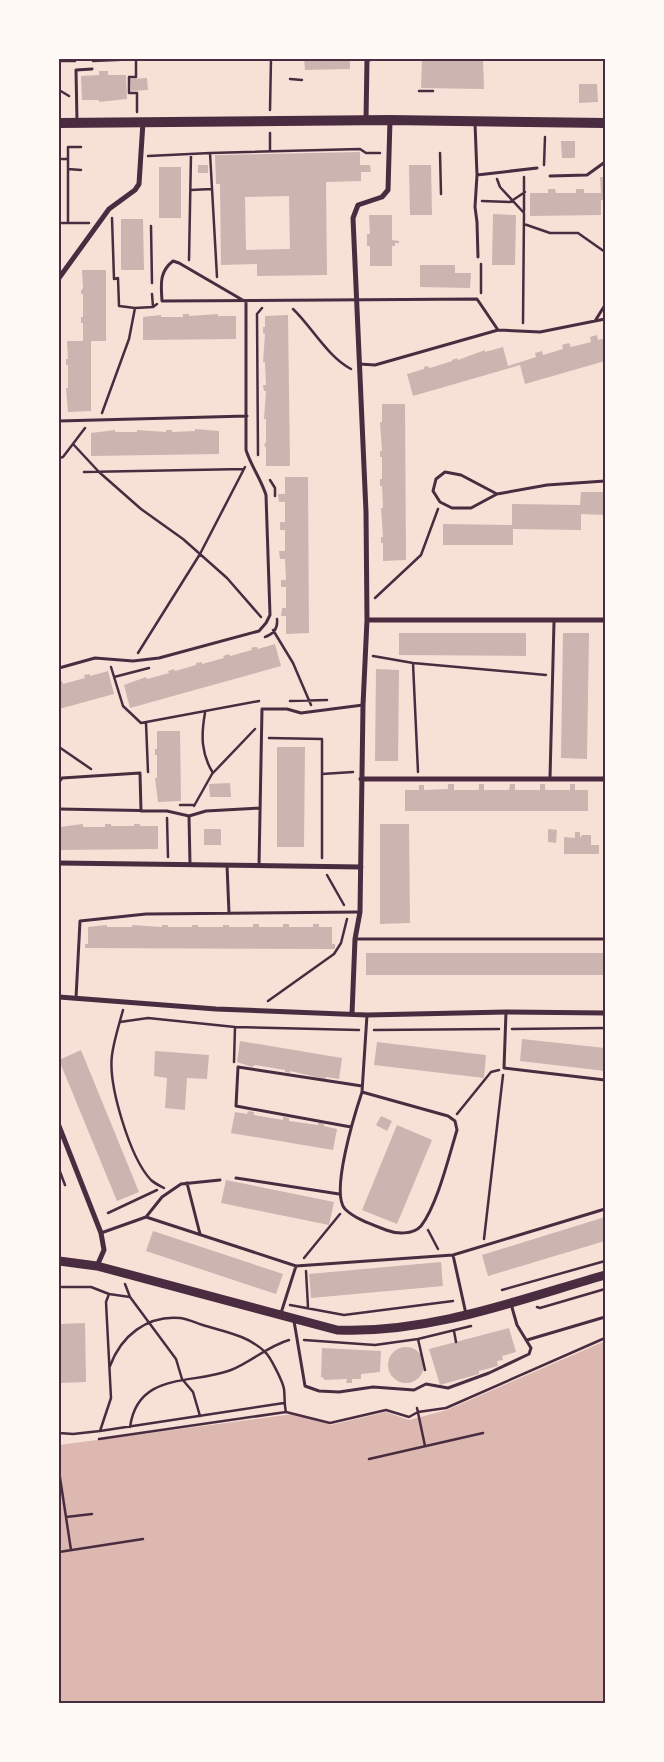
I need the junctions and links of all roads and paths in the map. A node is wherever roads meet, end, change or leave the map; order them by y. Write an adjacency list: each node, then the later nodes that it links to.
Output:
1 (140, 59): 5 (path)
2 (271, 59): 16 (path)
3 (367, 59): 4 (lane); 14 (street)
4 (378, 59)
5 (136, 60): 8 (path); 18 (path)
6 (59, 61): 7 (path)
7 (76, 61)
8 (84, 61)
9 (92, 69): 17 (lane)
10 (290, 79): 11 (path)
11 (302, 80)
12 (433, 90): 13 (path)
13 (419, 91)
14 (366, 120): 15 (main road); 16 (main road)
15 (390, 120): 19 (main road); 61 (street)
16 (270, 121): 18 (main road); 24 (path)
17 (78, 122): 18 (main road); 20 (main road)
18 (140, 122): 29 (street)
19 (475, 122): 21 (main road); 39 (lane)
20 (59, 123)
21 (605, 123)
22 (545, 137): 33 (path)
23 (81, 147): 31 (path)
24 (270, 151): 25 (path); 26 (path)
25 (376, 152)
26 (210, 153): 28 (path); 41 (path)
27 (440, 153): 44 (path)
28 (192, 154): 29 (path); 42 (path)
29 (141, 156): 47 (street)
30 (59, 159): 31 (path)
31 (68, 159): 36 (path)
32 (605, 162): 40 (lane)
33 (544, 167)
34 (537, 168): 35 (lane)
35 (523, 169): 38 (lane); 43 (path)
36 (68, 170): 37 (path); 50 (path)
37 (81, 170)
38 (494, 174): 39 (lane); 45 (path)
39 (477, 175): 55 (lane)
40 (550, 176)
41 (211, 189): 42 (path); 59 (path)
42 (190, 190): 57 (path)
43 (524, 192): 45 (path); 48 (path)
44 (441, 194)
45 (513, 200): 46 (path); 48 (path)
46 (481, 202)
47 (109, 209): 58 (street); 68 (path)
48 (524, 213): 52 (path)
49 (59, 223): 50 (path)
50 (68, 223): 51 (path)
51 (90, 223)
52 (524, 224): 54 (path); 72 (path)
53 (151, 226): 67 (path)
54 (605, 252)
55 (478, 258)
56 (481, 264): 60 (path)
57 (188, 269): 59 (lane); 62 (lane)
58 (59, 278)
59 (218, 286): 63 (lane)
60 (481, 292)
61 (356, 299): 63 (lane); 71 (lane); 73 (street)
62 (162, 301): 63 (lane); 67 (path)
63 (246, 302): 75 (lane)
64 (605, 305): 70 (lane)
65 (266, 306): 81 (path)
66 (299, 306): 74 (path)
67 (153, 307): 68 (path)
68 (135, 308): 78 (path)
69 (605, 319): 70 (lane)
70 (594, 322): 72 (lane)
71 (498, 330): 72 (lane); 73 (lane)
72 (523, 330)
73 (359, 364): 74 (street)
74 (359, 371): 92 (street)
75 (247, 416): 78 (lane); 82 (lane)
76 (59, 420): 77 (lane)
77 (87, 420): 78 (lane); 79 (path)
78 (100, 420)
79 (73, 444): 80 (path); 85 (path)
80 (59, 458)
81 (258, 458)
82 (249, 459): 83 (path); 97 (lane)
83 (244, 469): 85 (path); 91 (path)
84 (84, 472): 85 (path)
85 (99, 472): 91 (path)
86 (270, 479): 89 (path)
87 (605, 481): 88 (lane)
88 (497, 494): 90 (lane); 90 (lane)
89 (275, 498)
90 (440, 502): 92 (path)
91 (200, 554): 97 (path); 102 (path)
92 (367, 605): 94 (street)
93 (277, 615): 98 (path)
94 (367, 620): 96 (street); 100 (street)
95 (605, 620): 96 (street)
96 (554, 622): 106 (lane)
97 (266, 624): 98 (path); 102 (lane)
98 (274, 632): 99 (path); 111 (path)
99 (261, 638)
100 (365, 655): 103 (path); 112 (street)
101 (110, 659): 102 (lane); 104 (lane); 107 (path)
102 (132, 661)
103 (413, 663): 106 (path); 124 (path)
104 (59, 668)
105 (151, 668): 107 (path)
106 (552, 675): 126 (lane)
107 (114, 678): 115 (path)
108 (328, 700): 111 (path)
109 (265, 701): 114 (path)
110 (283, 701): 111 (path)
111 (310, 701): 113 (path)
112 (363, 705): 113 (lane); 119 (street)
113 (314, 711): 116 (lane)
114 (205, 712): 115 (path); 120 (path)
115 (146, 723): 123 (path)
116 (261, 728): 117 (lane); 120 (path)
117 (262, 738): 122 (path); 131 (lane)
118 (59, 747): 121 (path)
119 (361, 772): 122 (path); 125 (street)
120 (213, 773): 129 (path)
121 (98, 774): 128 (lane); 133 (lane)
122 (322, 774): 141 (path)
123 (148, 777)
124 (418, 778): 125 (street); 126 (street)
125 (361, 779): 142 (street)
126 (550, 779): 127 (street)
127 (605, 779)
128 (59, 782)
129 (194, 805): 130 (path); 135 (path)
130 (179, 806)
131 (260, 808): 135 (lane); 140 (lane)
132 (59, 809): 133 (lane)
133 (141, 810): 134 (lane)
134 (167, 811): 135 (lane); 137 (path)
135 (189, 816): 138 (lane)
136 (59, 863): 137 (street)
137 (168, 864): 138 (street)
138 (190, 864): 139 (street)
139 (227, 865): 140 (street); 145 (lane)
140 (259, 865): 141 (street)
141 (322, 866): 142 (street); 143 (path)
142 (361, 867): 144 (street)
143 (348, 912): 144 (lane); 145 (lane); 150 (path)
144 (360, 912): 146 (street)
145 (228, 913): 149 (lane)
146 (355, 939): 147 (lane); 154 (street)
147 (605, 939)
148 (59, 997): 149 (street)
149 (76, 998): 151 (street)
150 (268, 1001)
151 (125, 1002): 154 (street); 156 (path)
152 (506, 1012): 153 (street); 155 (street); 159 (lane)
153 (605, 1013)
154 (352, 1014): 155 (street)
155 (367, 1014): 160 (lane)
156 (120, 1022): 157 (path); 175 (path)
157 (236, 1027): 160 (path); 161 (path)
158 (605, 1028): 159 (path)
159 (505, 1029): 160 (path); 162 (lane)
160 (366, 1030): 165 (lane)
161 (238, 1067): 165 (lane); 169 (lane)
162 (504, 1068): 164 (lane); 185 (path)
163 (491, 1072): 167 (path)
164 (605, 1080)
165 (362, 1086): 166 (lane)
166 (362, 1092): 167 (lane); 169 (lane)
167 (453, 1119): 182 (lane)
168 (59, 1126): 183 (street)
169 (351, 1127): 177 (lane)
170 (59, 1169): 174 (path)
171 (236, 1178): 177 (lane)
172 (220, 1180): 173 (lane)
173 (187, 1183): 176 (lane); 184 (lane)
174 (65, 1185)
175 (163, 1188): 176 (path); 180 (path)
176 (169, 1192): 181 (lane)
177 (339, 1194): 178 (lane)
178 (344, 1208): 182 (lane); 191 (path)
179 (605, 1209): 185 (lane)
180 (108, 1213)
181 (146, 1217): 183 (lane); 184 (lane)
182 (424, 1222): 187 (path)
183 (101, 1233): 190 (street)
184 (200, 1235): 191 (lane)
185 (483, 1245): 186 (lane)
186 (453, 1255): 187 (lane); 203 (lane)
187 (442, 1256): 192 (lane)
188 (59, 1261): 190 (street)
189 (605, 1261): 196 (path)
190 (97, 1266): 193 (street)
191 (296, 1266): 192 (lane); 201 (lane)
192 (306, 1266): 202 (path)
193 (126, 1275): 198 (path); 204 (street)
194 (605, 1275): 200 (street)
195 (59, 1287): 197 (path)
196 (502, 1290)
197 (109, 1294): 198 (path); 215 (path)
198 (130, 1297): 207 (path)
199 (453, 1301): 202 (path)
200 (510, 1302): 203 (street); 211 (lane)
201 (284, 1305): 202 (path); 204 (lane)
202 (308, 1307)
203 (466, 1314): 206 (street)
204 (280, 1316): 206 (street)
205 (605, 1317): 211 (lane)
206 (294, 1320): 211 (lane)
207 (150, 1324): 214 (path); 215 (path); 217 (path)
208 (454, 1331): 213 (path)
209 (605, 1338): 223 (path)
210 (418, 1339): 216 (path)
211 (527, 1340)
212 (282, 1342): 214 (path)
213 (456, 1342)
214 (266, 1352): 217 (path); 218 (path)
215 (110, 1367): 226 (path)
216 (425, 1370)
217 (182, 1379): 224 (path); 225 (path)
218 (284, 1403): 221 (path); 224 (path)
219 (294, 1406): 222 (path)
220 (417, 1408): 223 (path)
221 (286, 1412): 222 (path); 229 (path)
222 (293, 1412): 223 (path)
223 (418, 1412): 230 (path)
224 (200, 1416): 225 (path)
225 (130, 1426): 226 (path)
226 (100, 1431): 227 (path)
227 (59, 1433)
228 (483, 1433): 230 (path)
229 (99, 1439)
230 (425, 1446): 231 (path)
231 (369, 1459)
232 (59, 1471): 234 (path)
233 (92, 1514): 234 (path)
234 (66, 1517): 236 (path)
235 (143, 1539): 236 (path)
236 (71, 1550): 237 (path)
237 (59, 1552)

